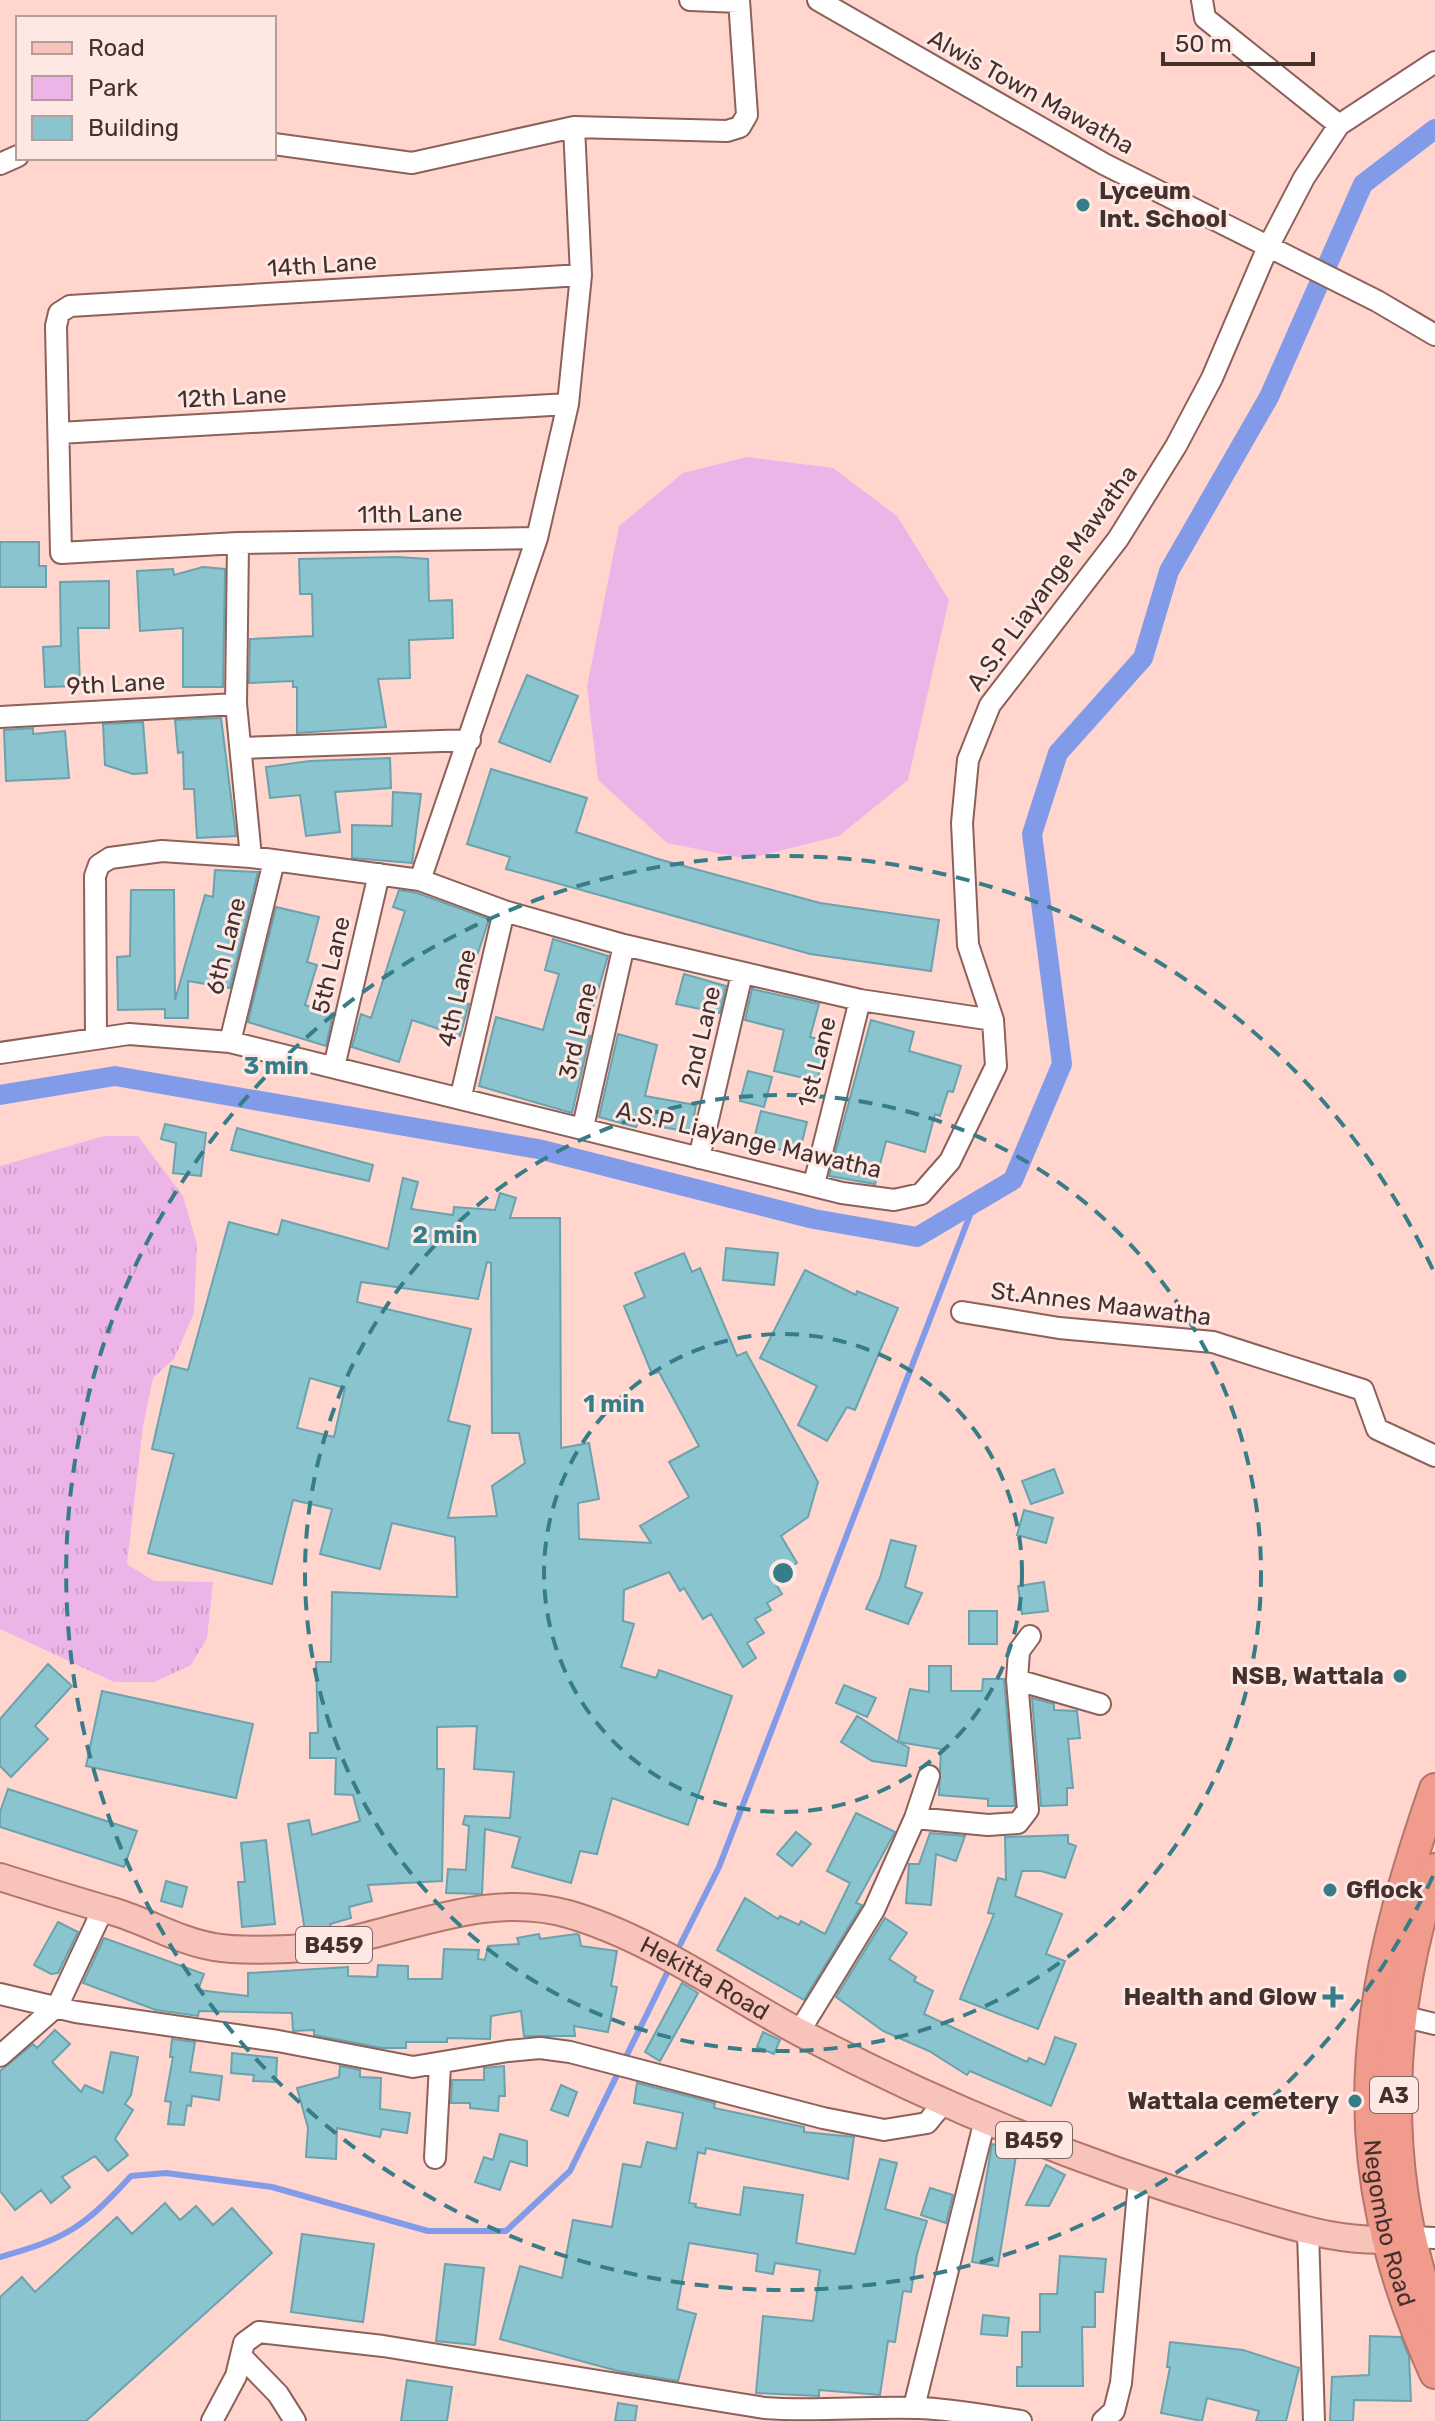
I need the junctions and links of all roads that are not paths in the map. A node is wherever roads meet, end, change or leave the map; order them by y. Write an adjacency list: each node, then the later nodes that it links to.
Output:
1 (690, 0): 4 (street)
2 (818, 0): 9 (street, Alwis Town Mawatha)
3 (1202, 0): 6 (street)
4 (739, 1): 7 (street)
5 (1435, 62): 6 (street)
6 (1339, 125): 9 (street, A.S.P Liayange Mawatha)
7 (574, 127): 8 (street); 10 (street)
8 (276, 144)
9 (1277, 251): 11 (street, Alwis Town Mawatha); 28 (street, A.S.P Liayange Mawatha)
10 (581, 275): 12 (street); 13 (street, 14th Lane)
11 (1435, 335)
12 (568, 404): 13 (street, 12th Lane); 14 (street)
13 (59, 433): 15 (street)
14 (537, 538): 15 (street, 11th Lane); 18 (street)
15 (238, 543): 16 (street)
16 (236, 704): 17 (street, 9th Lane); 19 (street)
17 (0, 717)
18 (470, 740): 19 (street); 23 (street)
19 (242, 748): 20 (street)
20 (251, 857): 21 (street); 29 (street)
21 (274, 861): 22 (street); 30 (street, 6th Lane)
22 (379, 874): 23 (street); 32 (street, 5th Lane)
23 (420, 880): 24 (street)
24 (504, 911): 25 (street); 33 (street, 4th Lane)
25 (624, 945): 26 (street); 34 (street, 3rd Lane)
26 (742, 974): 27 (street); 35 (street, 2nd Lane)
27 (860, 1000): 28 (street); 36 (street, 1st Lane)
28 (993, 1020): 36 (street, A.S.P Liayange Mawatha)
29 (96, 1038): 30 (street, A.S.P Liayange Mawatha); 31 (street, A.S.P Liayange Mawatha)
30 (230, 1042): 32 (street, A.S.P Liayange Mawatha)
31 (0, 1053)
32 (334, 1067): 33 (street, A.S.P Liayange Mawatha)
33 (461, 1096): 34 (street, A.S.P Liayange Mawatha)
34 (583, 1127): 35 (street, A.S.P Liayange Mawatha)
35 (699, 1158): 36 (street, A.S.P Liayange Mawatha)
36 (814, 1184)
37 (962, 1312): 38 (street, St.Annes Maawatha)
38 (1435, 1456)
39 (1030, 1636): 40 (street)
40 (1017, 1680): 41 (street); 44 (street)
41 (1100, 1704)
42 (929, 1776): 44 (street)
43 (1435, 1789): 50 (highway, Negombo Road / A3)
44 (915, 1818): 52 (street)
45 (1435, 1869): 50 (highway, Negombo Road / A3)
46 (0, 1877): 47 (main road, Hekitta Road / B459)
47 (103, 1909): 49 (street); 52 (main road, Hekitta Road / B459)
48 (0, 1994): 49 (street)
49 (58, 2005): 53 (street); 54 (street)
50 (1387, 2013): 51 (street); 60 (highway, Negombo Road / A3)
51 (1435, 2024)
52 (799, 2032): 55 (main road, Hekitta Road / B459)
53 (0, 2056)
54 (440, 2065): 55 (street); 57 (street)
55 (944, 2102): 56 (main road, Hekitta Road / B459)
56 (985, 2120): 58 (main road, Hekitta Road / B459); 64 (street)
57 (435, 2158)
58 (1139, 2181): 59 (main road, Hekitta Road / B459); 70 (street)
59 (1308, 2232): 60 (main road, Hekitta Road / B459); 71 (street)
60 (1411, 2239): 61 (highway, Negombo Road / A3); 63 (highway, Negombo Road / A3)
61 (1435, 2320)
62 (241, 2356): 65 (street); 66 (street); 67 (street)
63 (1435, 2373)
64 (914, 2407): 65 (street); 69 (street)
65 (888, 2410): 68 (street)
66 (212, 2421)
67 (295, 2421)
68 (866, 2421)
69 (1021, 2421)
70 (1103, 2421)
71 (1314, 2421)

